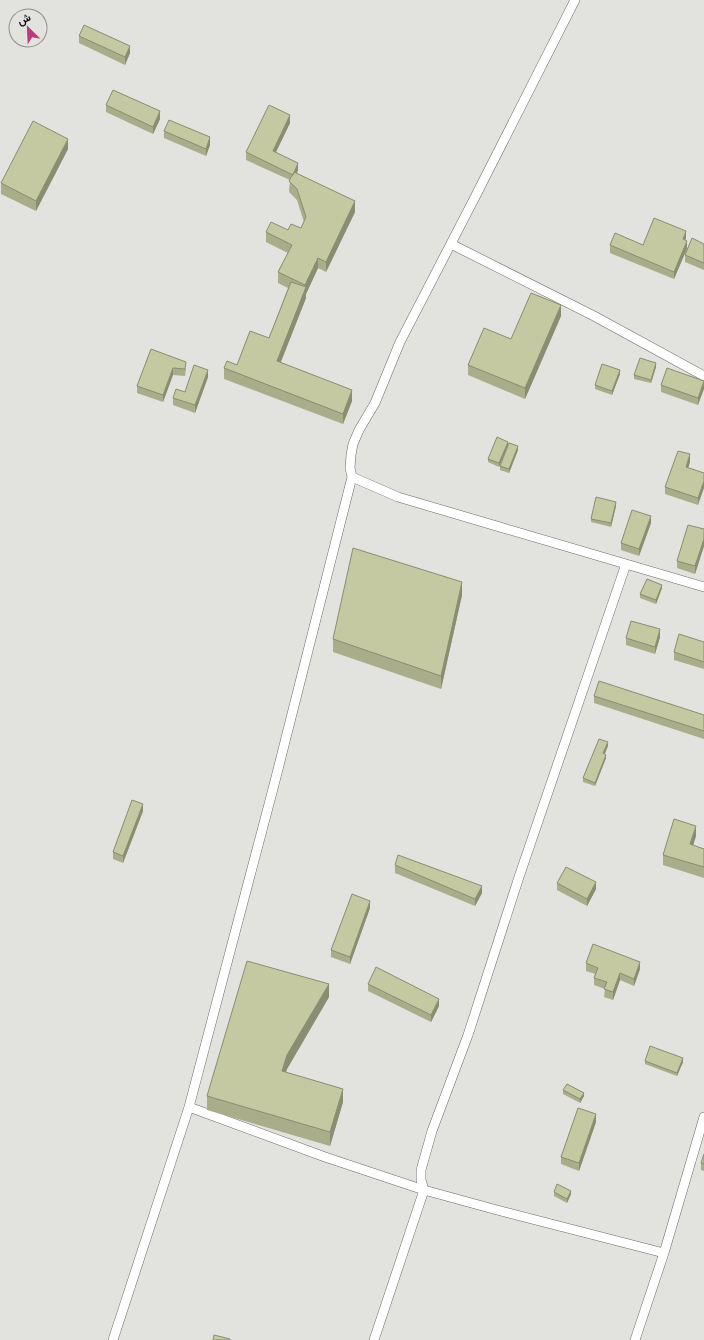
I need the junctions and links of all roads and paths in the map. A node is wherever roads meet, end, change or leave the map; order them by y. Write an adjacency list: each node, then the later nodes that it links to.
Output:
1 (575, 0): 2 (lane)
2 (451, 244): 3 (lane); 4 (lane)
3 (704, 376)
4 (352, 477): 5 (lane); 7 (lane)
5 (626, 564): 6 (lane); 9 (lane)
6 (704, 587)
7 (189, 1107): 9 (lane); 11 (lane)
8 (704, 1117): 10 (lane)
9 (424, 1190): 10 (lane); 12 (lane)
10 (664, 1253): 13 (lane)
11 (113, 1340)
12 (374, 1340)
13 (635, 1340)

